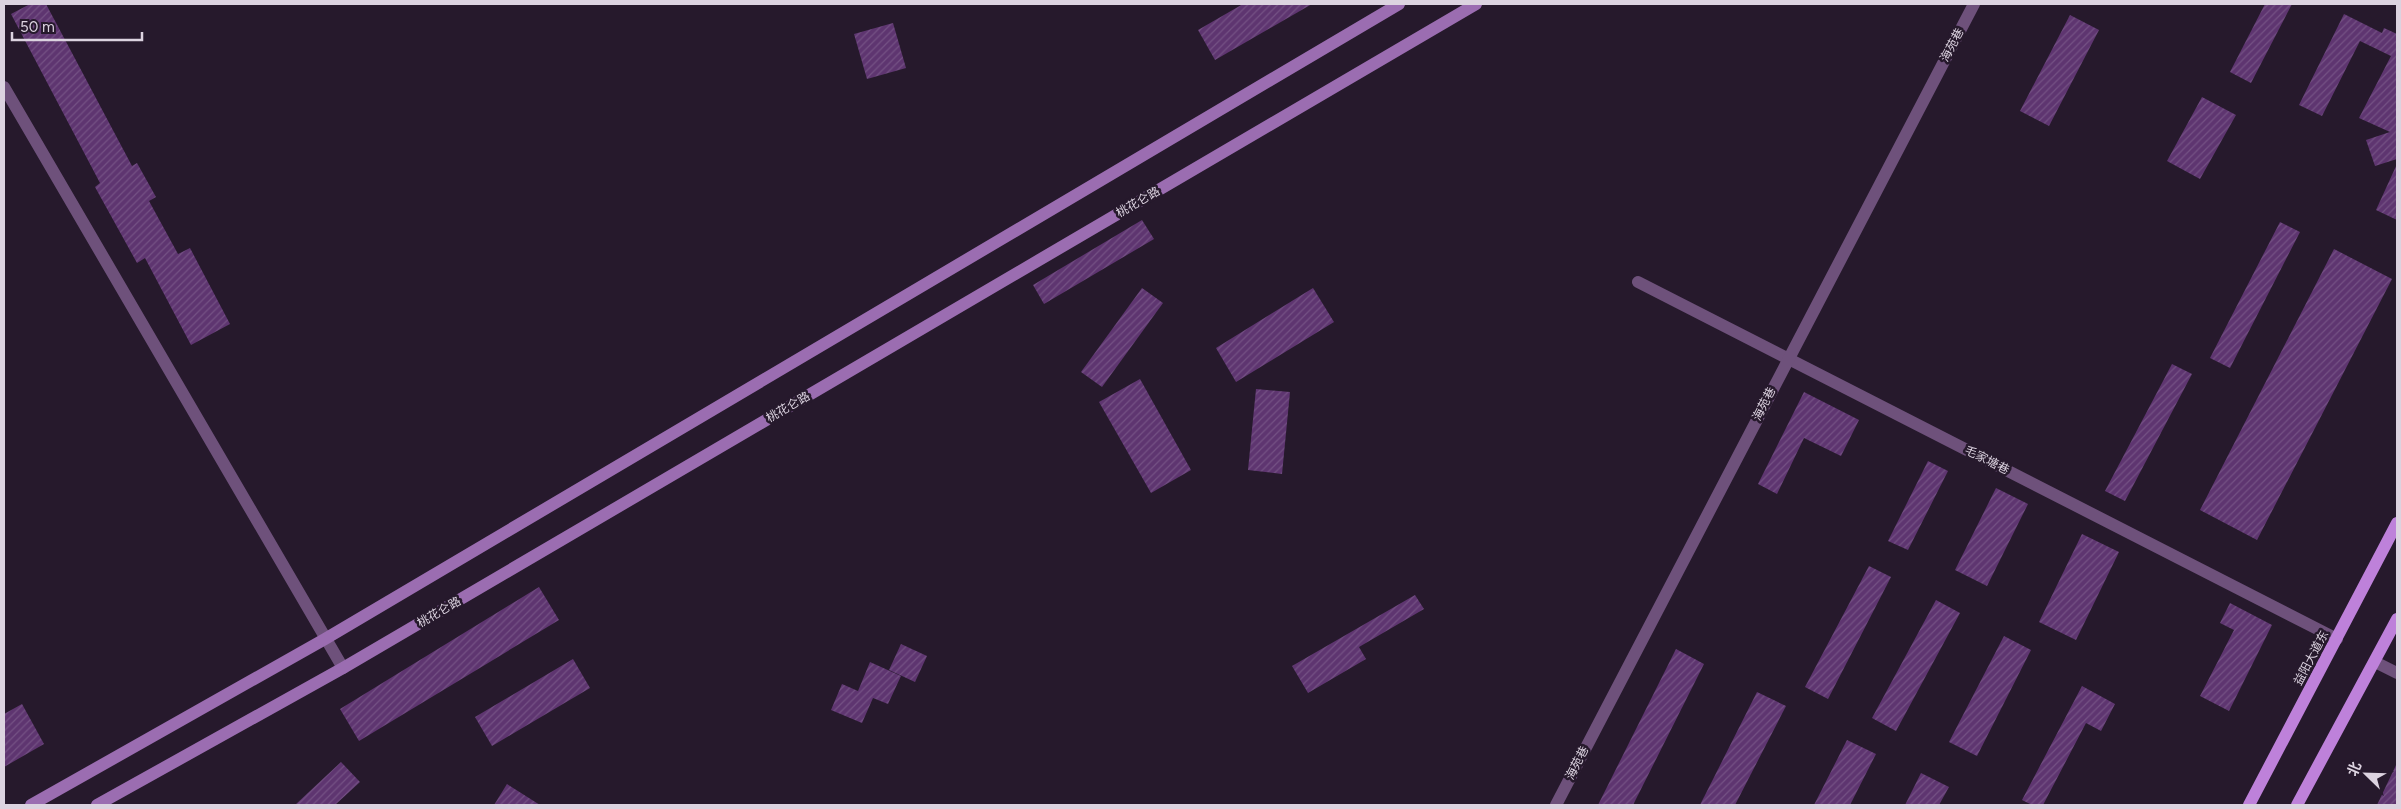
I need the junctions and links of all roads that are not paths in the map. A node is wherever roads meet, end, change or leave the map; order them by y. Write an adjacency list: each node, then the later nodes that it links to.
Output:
1 (1398, 4): 9 (main road)
2 (1476, 4): 12 (main road, 桃花仑路)
3 (1974, 4): 6 (street, 海苑巷)
4 (4, 87): 9 (street)
5 (1638, 282): 6 (street, 毛家塘巷)
6 (1788, 358): 10 (street, 毛家塘巷); 16 (street, 海苑巷)
7 (2397, 523): 10 (main road, 益阳大道东)
8 (2397, 619): 11 (main road)
9 (326, 639): 12 (street); 14 (main road)
10 (2337, 639): 17 (main road, 益阳大道东)
11 (2375, 662): 13 (street); 18 (main road)
12 (343, 668): 15 (main road, 桃花仑路)
13 (2397, 673)
14 (31, 805)
15 (97, 805)
16 (1556, 805)
17 (2249, 805)
18 (2297, 805)

